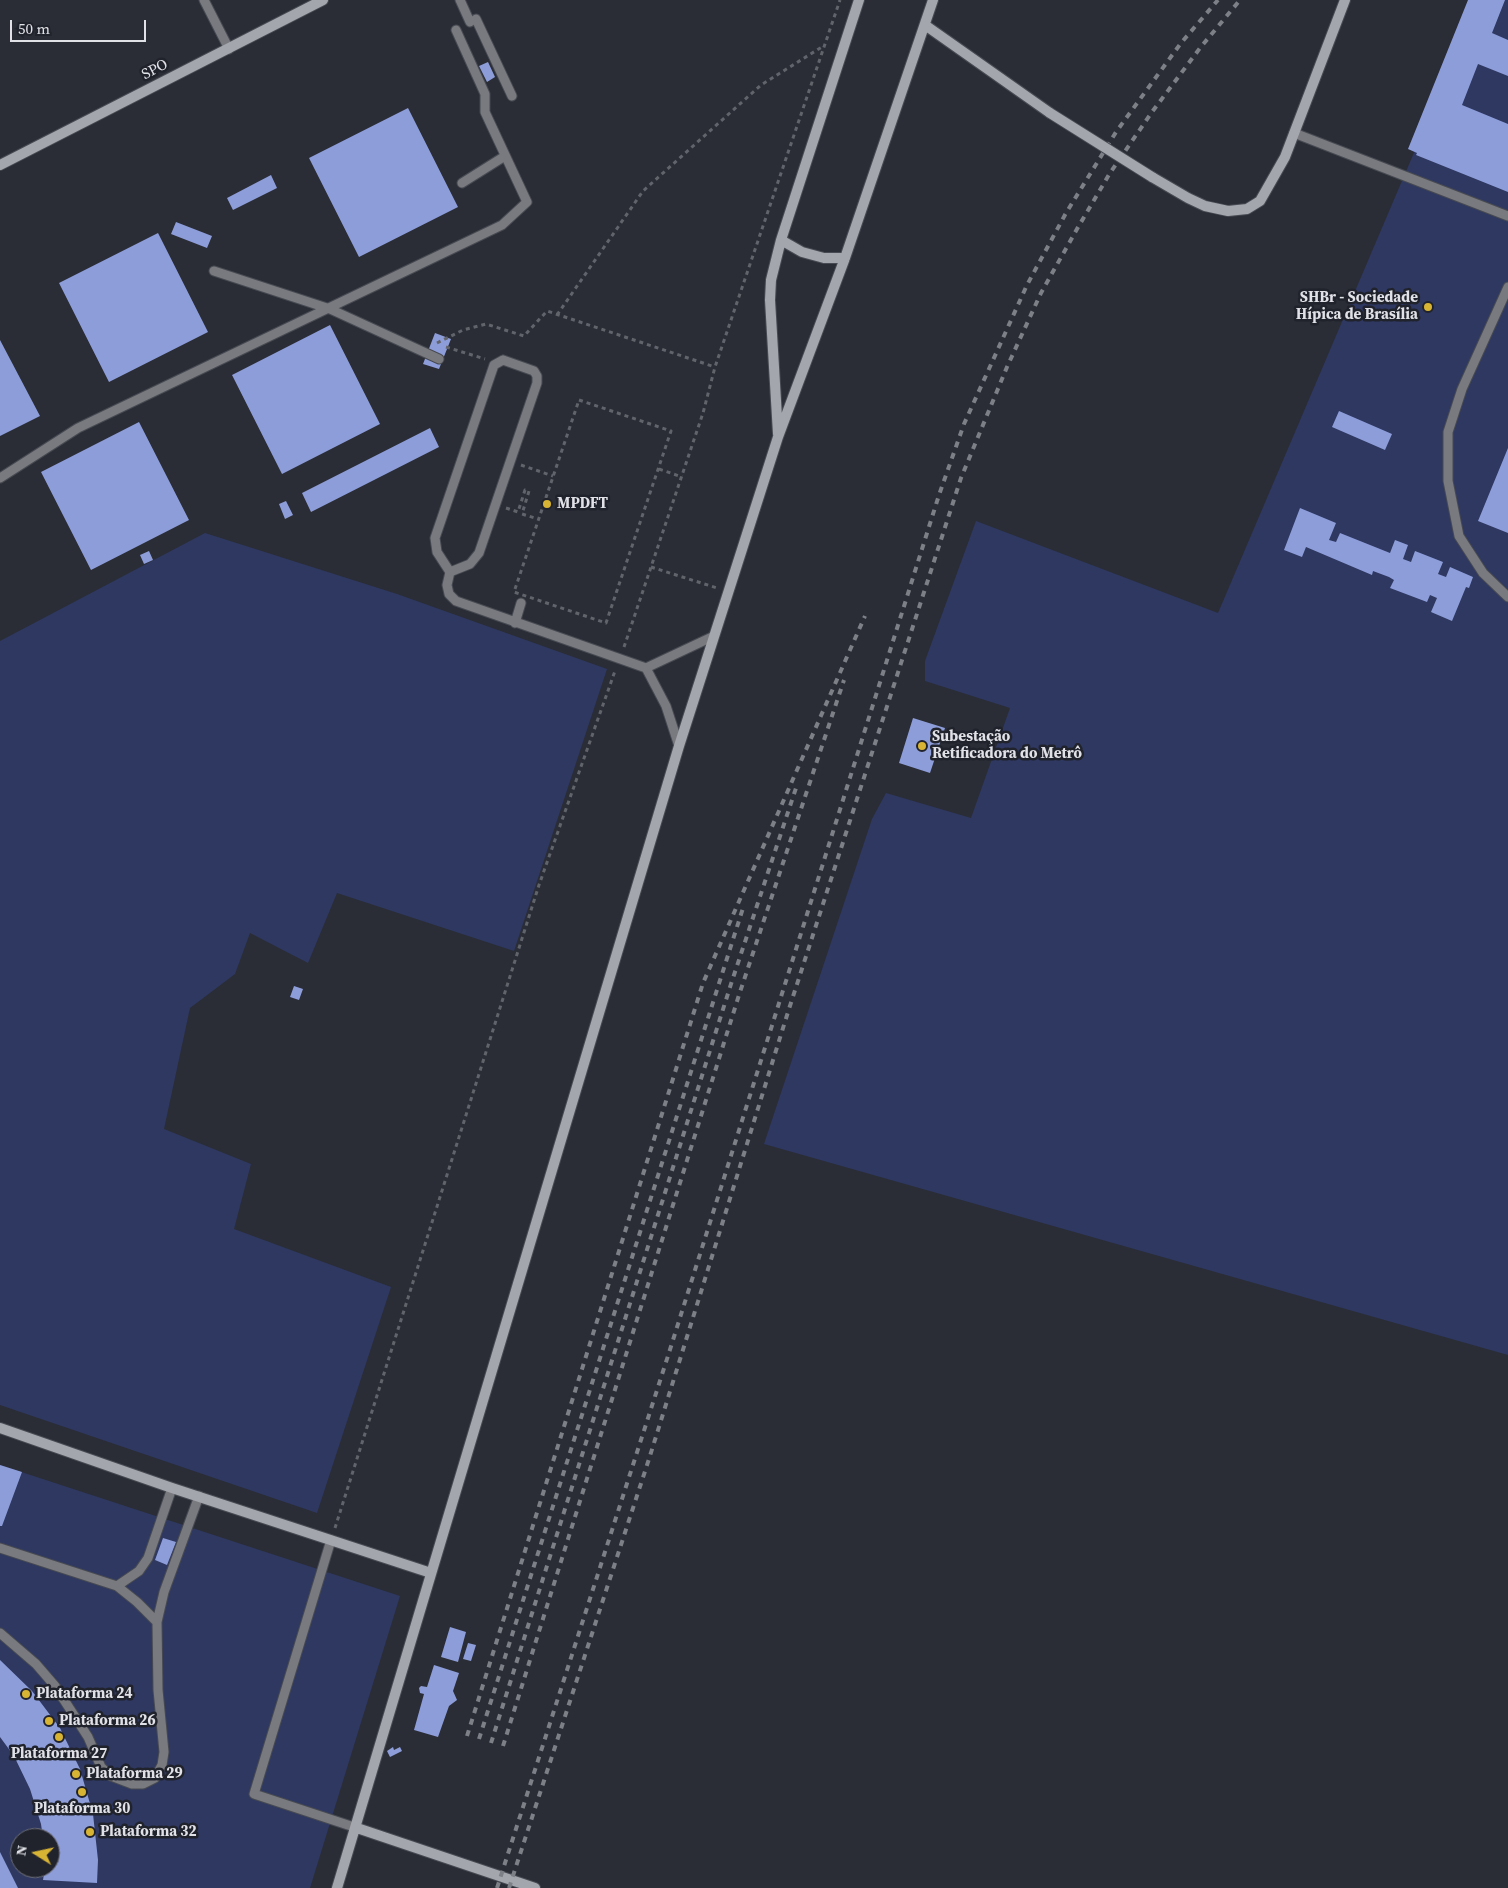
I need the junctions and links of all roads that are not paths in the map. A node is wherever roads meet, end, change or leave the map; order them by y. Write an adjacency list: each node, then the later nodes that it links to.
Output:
1 (204, 0): 9 (lane)
2 (323, 0): 9 (street, SPO)
3 (460, 0): 10 (lane)
4 (859, 0): 16 (street)
5 (933, 0): 7 (street)
6 (1345, 0): 11 (street)
7 (925, 25): 11 (street, bridge); 17 (street)
8 (456, 30): 12 (lane)
9 (229, 49): 13 (street, SPO)
10 (512, 96)
11 (1294, 133): 15 (lane)
12 (505, 156): 14 (lane); 20 (lane)
13 (0, 165)
14 (462, 182)
15 (1508, 216)
16 (781, 240): 17 (street); 22 (street)
17 (845, 258): 22 (street)
18 (214, 271): 20 (lane)
19 (1508, 287): 25 (lane)
20 (330, 309): 21 (lane); 23 (lane)
21 (439, 359)
22 (778, 437): 28 (street)
23 (0, 478)
24 (450, 572): 24 (lane); 27 (lane)
25 (1508, 597)
26 (521, 602): 27 (lane)
27 (515, 623): 29 (lane)
28 (714, 636): 29 (lane); 30 (street)
29 (646, 668): 30 (lane)
30 (679, 746): 36 (street)
31 (0, 1428): 32 (street)
32 (172, 1488): 33 (street); 37 (lane)
33 (199, 1496): 34 (street); 38 (lane)
34 (331, 1540): 36 (street); 40 (lane)
35 (0, 1548): 37 (lane)
36 (431, 1573): 40 (street)
37 (117, 1586): 38 (lane)
38 (157, 1622): 39 (lane)
39 (0, 1633)
40 (357, 1828): 41 (street); 42 (street)
41 (337, 1888)
42 (535, 1888)

